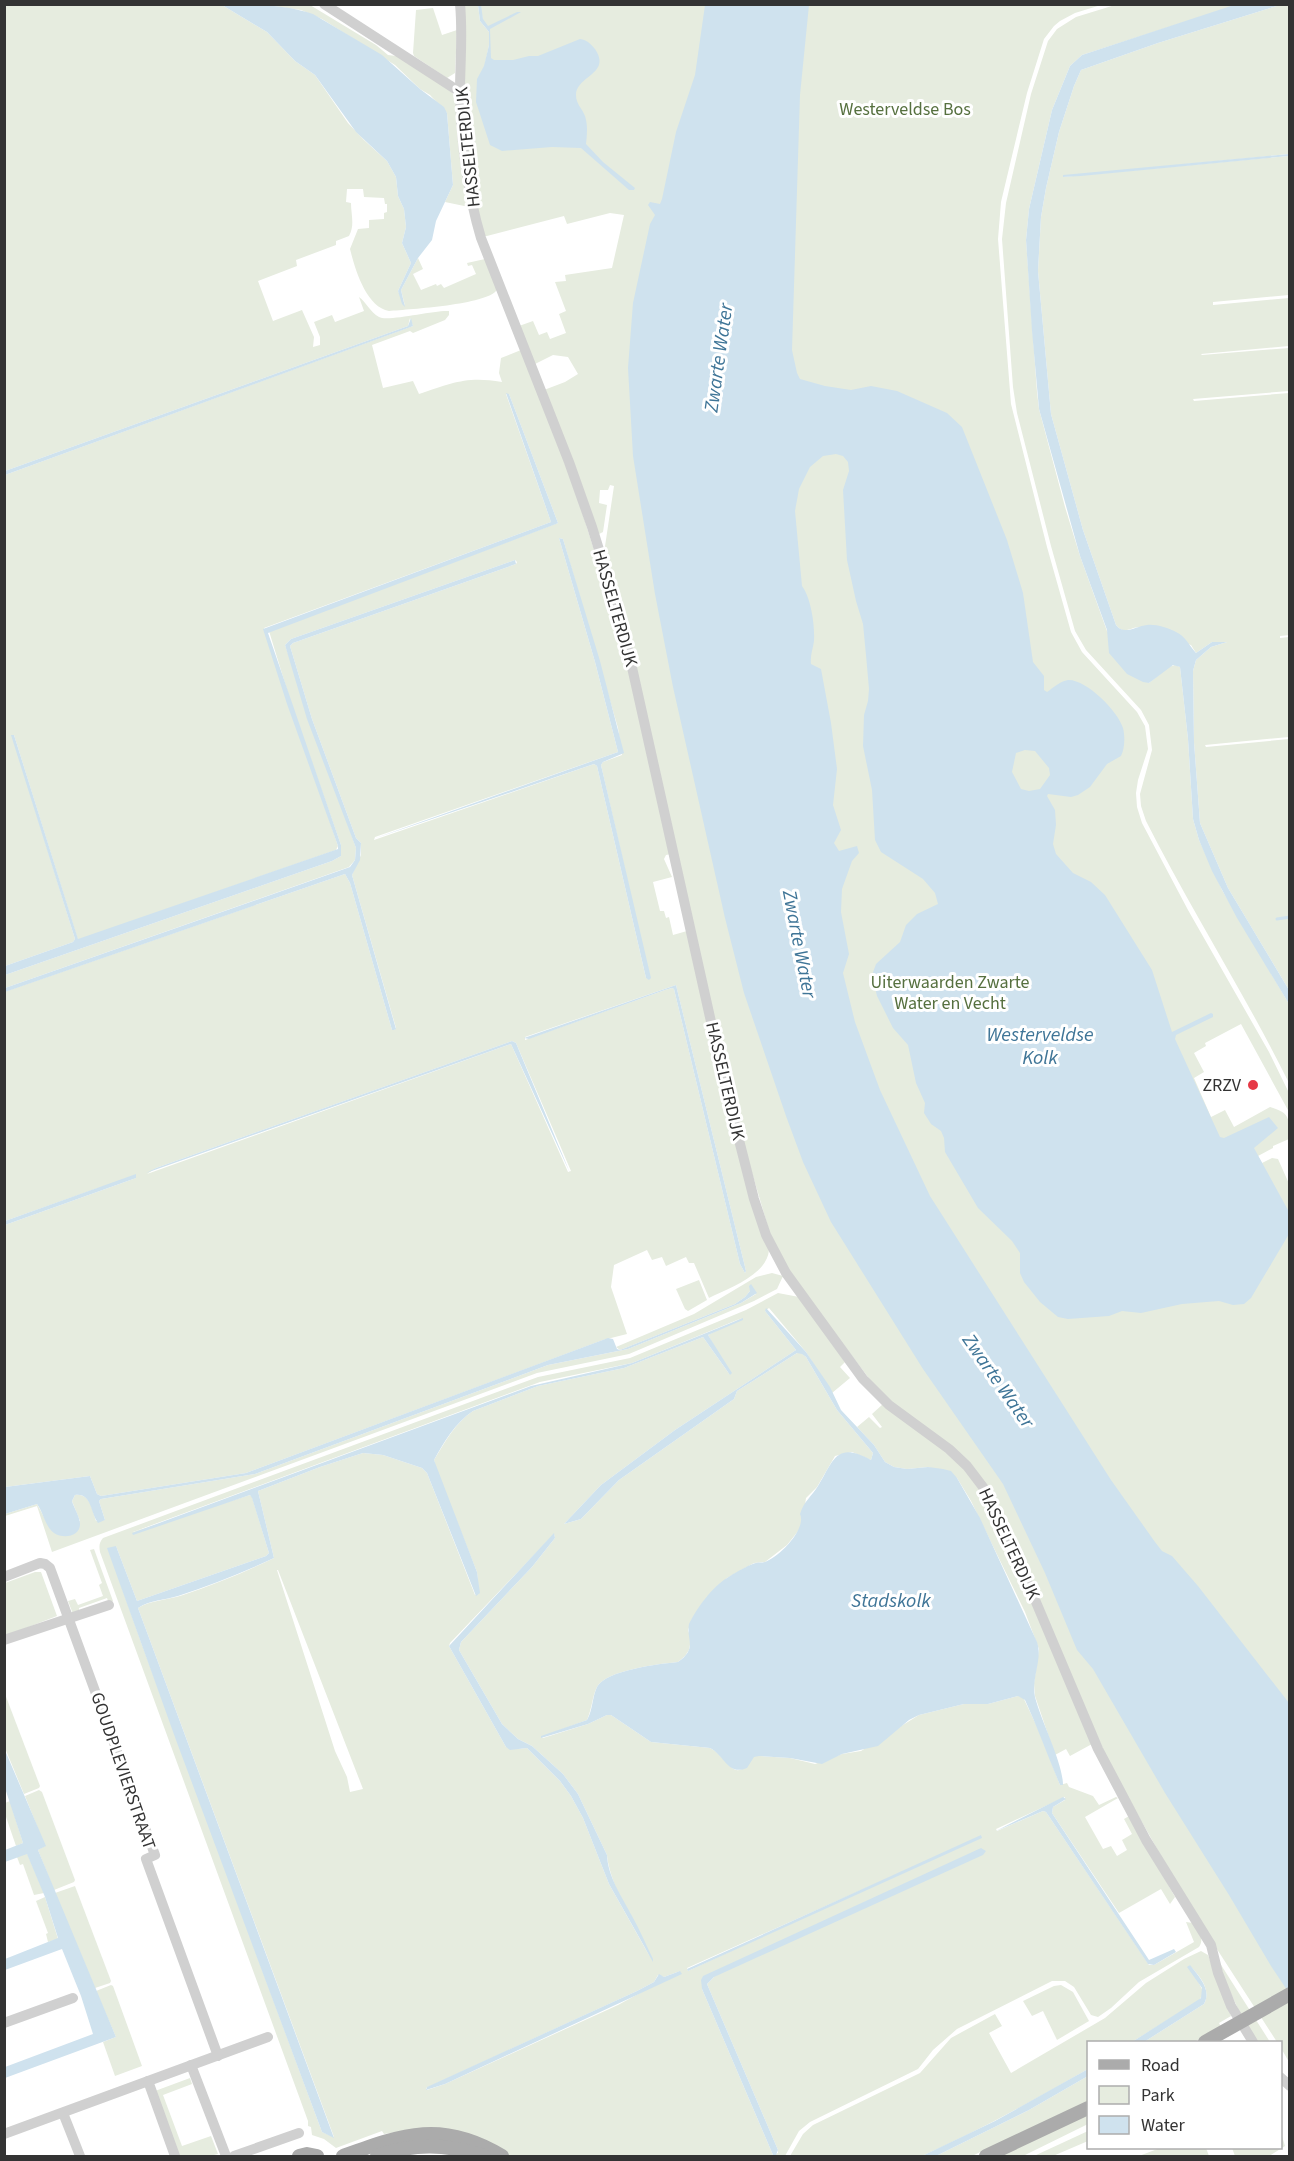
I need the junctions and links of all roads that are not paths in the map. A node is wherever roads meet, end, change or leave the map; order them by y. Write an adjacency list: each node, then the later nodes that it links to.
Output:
1 (324, 4): 3 (street)
2 (460, 4): 3 (street, HASSELTERDIJK)
3 (460, 92): 13 (street, HASSELTERDIJK)
4 (4, 1576): 6 (street, GOUDPLEVIERSTRAAT)
5 (109, 1605): 6 (street)
6 (68, 1617): 7 (street); 14 (street, GOUDPLEVIERSTRAAT)
7 (4, 1640)
8 (1290, 1994): 12 (main road)
9 (73, 1998): 10 (street)
10 (4, 2023)
11 (268, 2037): 14 (street)
12 (1208, 2041)
13 (1252, 2041)
14 (218, 2056): 15 (street)
15 (191, 2065): 16 (street); 23 (street)
16 (148, 2081): 18 (street); 22 (street)
17 (1087, 2109): 31 (main road)
18 (63, 2113): 20 (street); 21 (street)
19 (299, 2133): 24 (street)
20 (4, 2134)
21 (80, 2157)
22 (175, 2157)
23 (226, 2157)
24 (234, 2157)
25 (299, 2157): 26 (main road)
26 (317, 2157)
27 (344, 2157): 30 (main road)
28 (378, 2157): 29 (main road)
29 (484, 2157)
30 (502, 2157)
31 (986, 2157)

